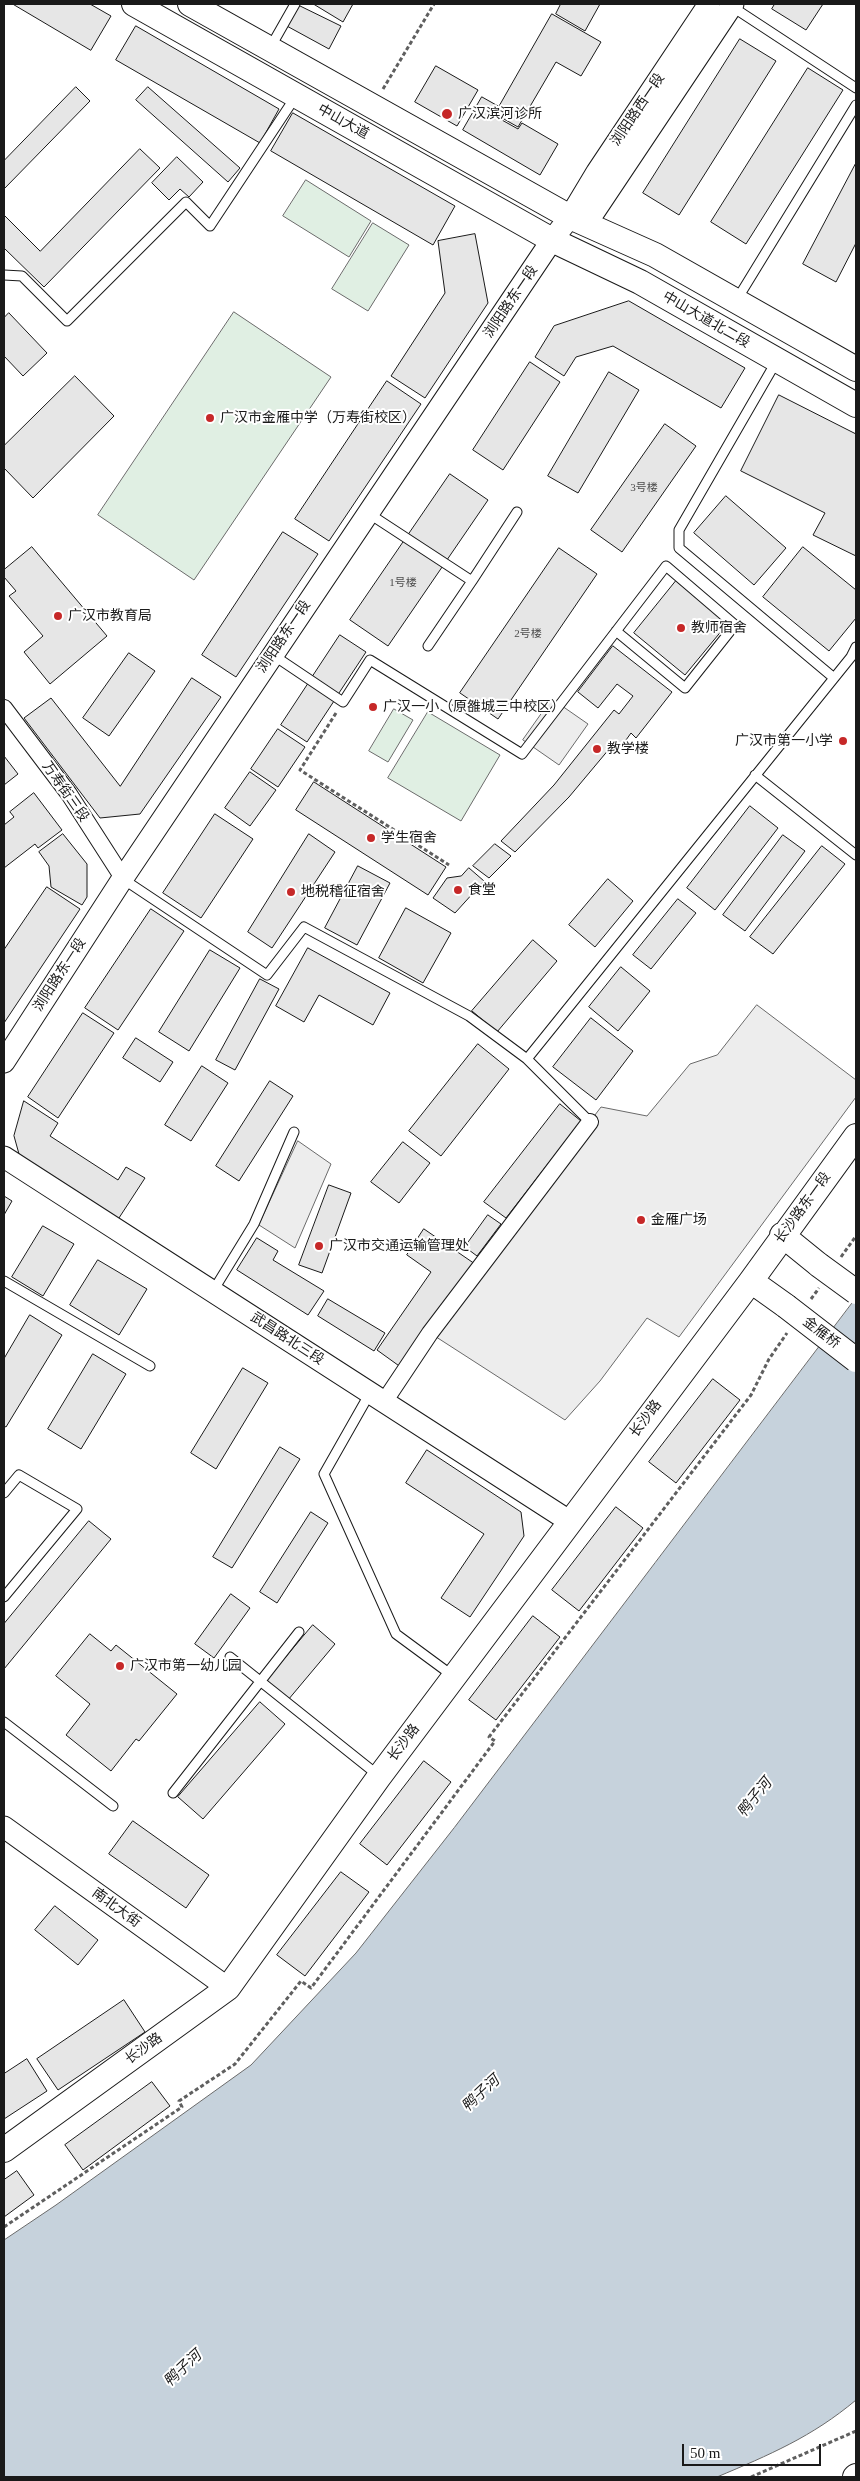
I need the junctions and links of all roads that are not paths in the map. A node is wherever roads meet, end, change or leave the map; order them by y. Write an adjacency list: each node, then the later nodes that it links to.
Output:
1 (134, 4): 8 (main road, 中山大道)
2 (190, 4): 6 (main road, 中山大道)
3 (295, 4): 6 (lane)
4 (709, 4): 10 (street, 浏阳路西一段)
5 (732, 5): 7 (lane); 10 (street)
6 (270, 48): 10 (main road, 中山大道)
7 (856, 88)
8 (296, 96): 11 (main road, 中山大道); 12 (lane)
9 (856, 104): 13 (lane)
10 (578, 221): 11 (street, 浏阳路东一段); 13 (main road)
11 (552, 240): 14 (main road, 中山大道北二段); 17 (street, 浏阳路东一段)
12 (4, 274)
13 (736, 301): 15 (main road)
14 (777, 360): 16 (main road, 中山大道北二段); 24 (lane)
15 (856, 369)
16 (856, 405)
17 (368, 512): 19 (lane); 23 (street, 浏阳路东一段)
18 (517, 512): 19 (lane)
19 (472, 581): 21 (lane)
20 (616, 631): 20 (lane); 23 (lane)
21 (428, 646)
22 (856, 647): 24 (lane)
23 (272, 655): 28 (street, 浏阳路东一段)
24 (834, 678): 26 (lane)
25 (4, 708): 28 (street, 万寿街三段)
26 (756, 775): 27 (lane); 29 (lane)
27 (856, 856)
28 (123, 878): 29 (lane); 30 (street, 浏阳路东一段)
29 (527, 1059): 31 (lane)
30 (4, 1062)
31 (590, 1122): 42 (street)
32 (294, 1132): 38 (lane)
33 (856, 1136): 35 (main road, 长沙路东一段)
34 (4, 1157): 38 (street, 武昌路北三段)
35 (782, 1235): 37 (main road, 长沙路东一段); 39 (main road, bridge)
36 (4, 1281): 41 (lane)
37 (750, 1282): 40 (main road, 金雁桥, bridge); 44 (main road, 长沙路)
38 (213, 1291): 42 (street, 武昌路北三段)
39 (856, 1292)
40 (856, 1360)
41 (150, 1366)
42 (377, 1397): 44 (street, 武昌路北三段); 48 (lane)
43 (4, 1493): 45 (lane)
44 (569, 1521): 48 (main road, 长沙路)
45 (4, 1597)
46 (299, 1632): 49 (lane)
47 (230, 1657): 49 (lane)
48 (454, 1676): 51 (main road, 长沙路)
49 (261, 1681): 51 (lane); 52 (lane)
50 (4, 1722): 53 (lane)
51 (379, 1777): 55 (main road, 长沙路)
52 (173, 1793)
53 (113, 1806)
54 (4, 1827): 55 (street, 南北大街)
55 (228, 1988): 56 (main road, 长沙路)
56 (4, 2150)

